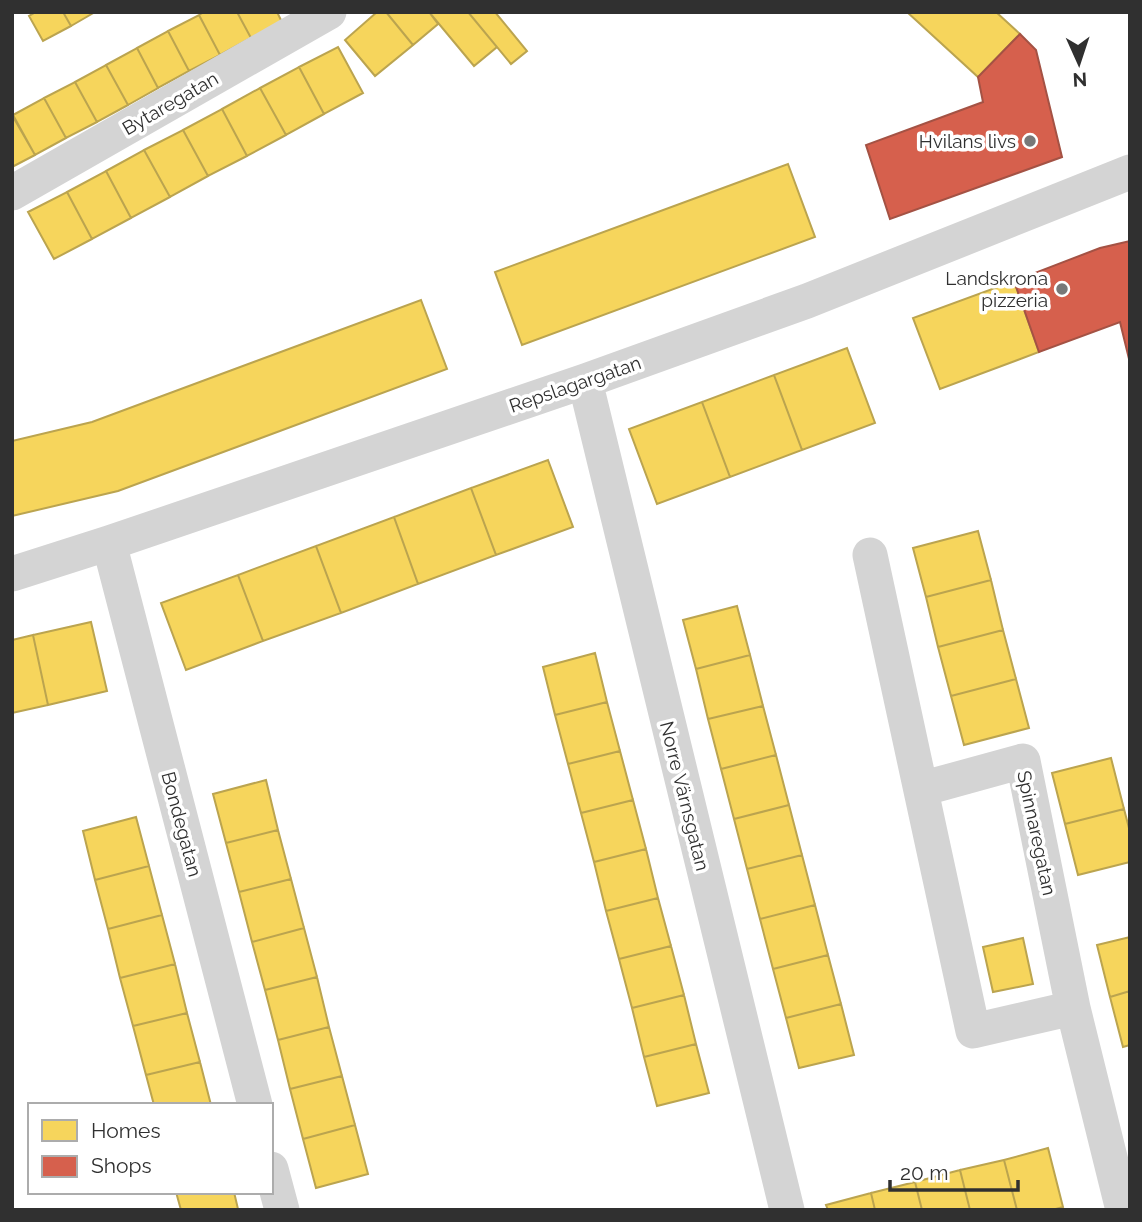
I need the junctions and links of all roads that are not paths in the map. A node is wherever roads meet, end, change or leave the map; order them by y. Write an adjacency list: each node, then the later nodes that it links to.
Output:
1 (329, 12): 3 (street, Bytaregatan)
2 (1130, 172): 4 (street, Repslagargatan)
3 (12, 193)
4 (585, 381): 5 (street, Repslagargatan); 13 (street, Norre Värnsgatan)
5 (109, 544): 7 (street, Repslagargatan); 10 (street, Bondegatan)
6 (870, 555): 8 (street)
7 (12, 574)
8 (921, 789): 9 (street); 9 (street, Spinnaregatan)
9 (1073, 1008): 14 (street, Spinnaregatan)
10 (254, 1103)
11 (273, 1176): 12 (street)
12 (282, 1210)
13 (787, 1210)
14 (1123, 1210)

